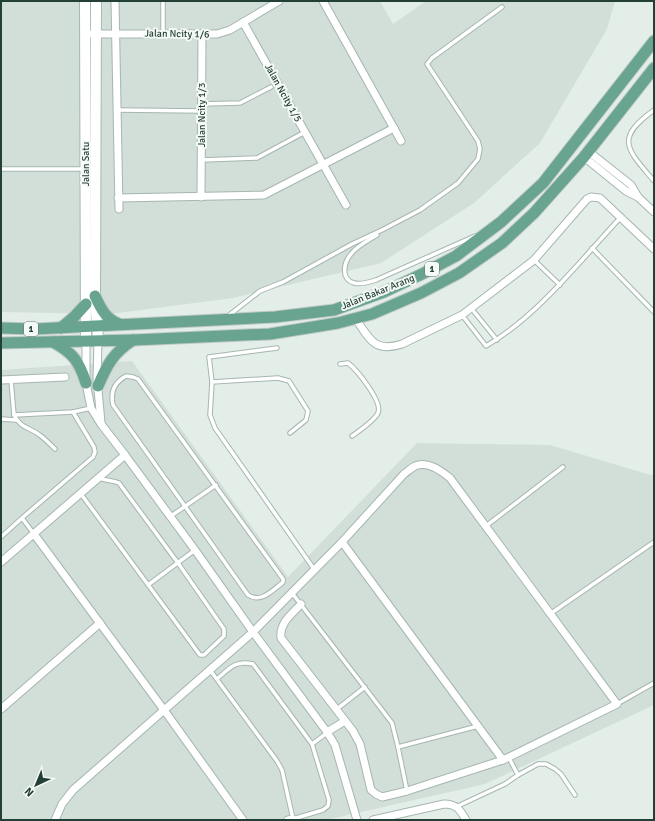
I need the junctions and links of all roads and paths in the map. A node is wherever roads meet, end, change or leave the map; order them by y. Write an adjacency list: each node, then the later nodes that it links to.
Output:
1 (85, 1): 10 (main road, Jalan Satu)
2 (96, 1): 11 (main road, Jalan Satu)
3 (115, 1): 9 (street)
4 (162, 1): 12 (lane)
5 (277, 1): 8 (street, Jalan Ncity 1/6)
6 (323, 1): 20 (street)
7 (502, 7): 36 (lane)
8 (243, 22): 13 (street, Jalan Ncity 1/6); 21 (street, Jalan Ncity 1/5)
9 (115, 33): 11 (street, Jalan Ncity 1/6); 12 (street, Jalan Ncity 1/6); 18 (street)
10 (85, 34): 11 (street, Jalan Ncity 1/6); 27 (main road, Jalan Satu)
11 (96, 34): 27 (main road, Jalan Satu)
12 (163, 34): 13 (street, Jalan Ncity 1/6)
13 (202, 34): 17 (street, Jalan Ncity 1/3)
14 (654, 41): 35 (main road, Jalan Bakar Arang / 1)
15 (654, 68): 23 (main road, Jalan Bakar Arang / 1)
16 (271, 87): 17 (lane)
17 (202, 107): 18 (lane); 24 (street, Jalan Ncity 1/3)
18 (116, 110): 30 (street)
19 (654, 110): 28 (lane)
20 (394, 128): 22 (street); 25 (street)
21 (304, 132): 24 (lane); 25 (street, Jalan Ncity 1/5)
22 (401, 141)
23 (586, 154): 33 (street); 46 (main road, Jalan Bakar Arang / 1)
24 (202, 160): 29 (street, Jalan Ncity 1/3)
25 (323, 165): 29 (street); 31 (street, Jalan Ncity 1/5)
26 (1, 169): 27 (lane)
27 (91, 169): 41 (main road, Jalan Satu); 42 (main road, Jalan Satu)
28 (654, 180)
29 (201, 197): 30 (street)
30 (118, 198): 32 (street)
31 (346, 205)
32 (119, 209)
33 (654, 212)
34 (620, 217): 37 (lane); 38 (street); 39 (street)
35 (501, 222): 36 (lane); 47 (main road, Jalan Bakar Arang / 1)
36 (384, 229): 47 (lane)
37 (592, 248): 40 (lane); 44 (lane)
38 (654, 249)
39 (534, 260): 40 (lane); 43 (street)
40 (560, 285): 55 (lane)
41 (95, 296): 48 (main road); 49 (main road, Jalan Satu)
42 (86, 304): 50 (main road, Jalan Satu); 52 (main road)
43 (471, 308): 45 (street); 55 (lane)
44 (654, 312)
45 (462, 315): 46 (street); 55 (lane)
46 (355, 318): 54 (main road, Jalan Bakar Arang / 1)
47 (224, 319): 48 (main road, Jalan Bakar Arang / 1)
48 (119, 324): 49 (main road, Jalan Bakar Arang / 1)
49 (98, 326): 50 (main road, Jalan Bakar Arang / 1); 56 (main road, Jalan Satu)
50 (86, 327): 52 (main road, Jalan Bakar Arang / 1); 53 (main road, Jalan Satu)
51 (1, 328): 52 (main road, Jalan Bakar Arang / 1)
52 (61, 328)
53 (86, 340): 56 (main road, Jalan Bakar Arang / 1); 57 (main road, Jalan Bakar Arang / 1); 65 (street)
54 (134, 340): 56 (main road, Jalan Bakar Arang / 1); 66 (main road)
55 (496, 340)
56 (98, 341): 66 (street)
57 (53, 342): 58 (main road, Jalan Bakar Arang / 1); 65 (main road)
58 (1, 343)
59 (277, 348): 64 (lane)
60 (340, 364): 74 (lane)
61 (65, 377): 63 (street)
62 (1, 380): 63 (street)
63 (11, 380): 69 (lane)
64 (212, 382): 73 (lane); 92 (lane)
65 (86, 383): 67 (street)
66 (98, 386): 72 (street)
67 (91, 408): 68 (lane); 72 (street)
68 (73, 412): 69 (lane); 83 (lane)
69 (14, 415): 71 (lane)
70 (1, 419): 71 (lane)
71 (16, 420): 75 (lane)
72 (101, 424): 76 (street)
73 (290, 433)
74 (352, 436)
75 (55, 449)
76 (125, 455): 78 (street); 82 (street)
77 (563, 467): 84 (lane)
78 (98, 478): 80 (street); 91 (lane)
79 (216, 485): 81 (lane); 81 (lane); 81 (lane)
80 (81, 494): 85 (street); 93 (lane)
81 (186, 506): 82 (lane)
82 (171, 516): 89 (street)
83 (22, 518): 85 (lane); 86 (lane)
84 (485, 527): 87 (street); 96 (street)
85 (34, 534): 90 (street); 97 (street)
86 (1, 537)
87 (342, 542): 92 (street); 108 (street)
88 (654, 542): 96 (lane)
89 (195, 550): 91 (lane); 98 (street)
90 (1, 562)
91 (178, 563): 93 (lane); 93 (lane)
92 (314, 570): 94 (street)
93 (148, 585)
94 (292, 593): 95 (lane); 98 (street)
95 (301, 604): 102 (lane); 105 (street)
96 (550, 614): 103 (street)
97 (100, 623): 104 (street); 106 (street)
98 (253, 632): 99 (street); 109 (street)
99 (210, 670): 100 (lane); 106 (street)
100 (217, 678): 110 (lane); 117 (lane)
101 (654, 683): 103 (lane)
102 (365, 687): 105 (lane); 111 (lane)
103 (617, 704): 112 (street)
104 (1, 709)
105 (337, 709): 107 (street)
106 (164, 710): 118 (street); 119 (street)
107 (345, 721): 109 (street); 114 (street)
108 (478, 726): 111 (lane); 112 (street)
109 (327, 732): 110 (lane); 120 (street)
110 (312, 744): 117 (lane)
111 (398, 747): 114 (lane)
112 (506, 759): 113 (lane); 114 (street)
113 (518, 775): 115 (lane); 116 (lane)
114 (407, 791)
115 (575, 795)
116 (458, 806): 121 (street); 122 (street)
117 (291, 819)
118 (55, 820)
119 (243, 820)
120 (356, 820)
121 (373, 820)
122 (466, 820)

